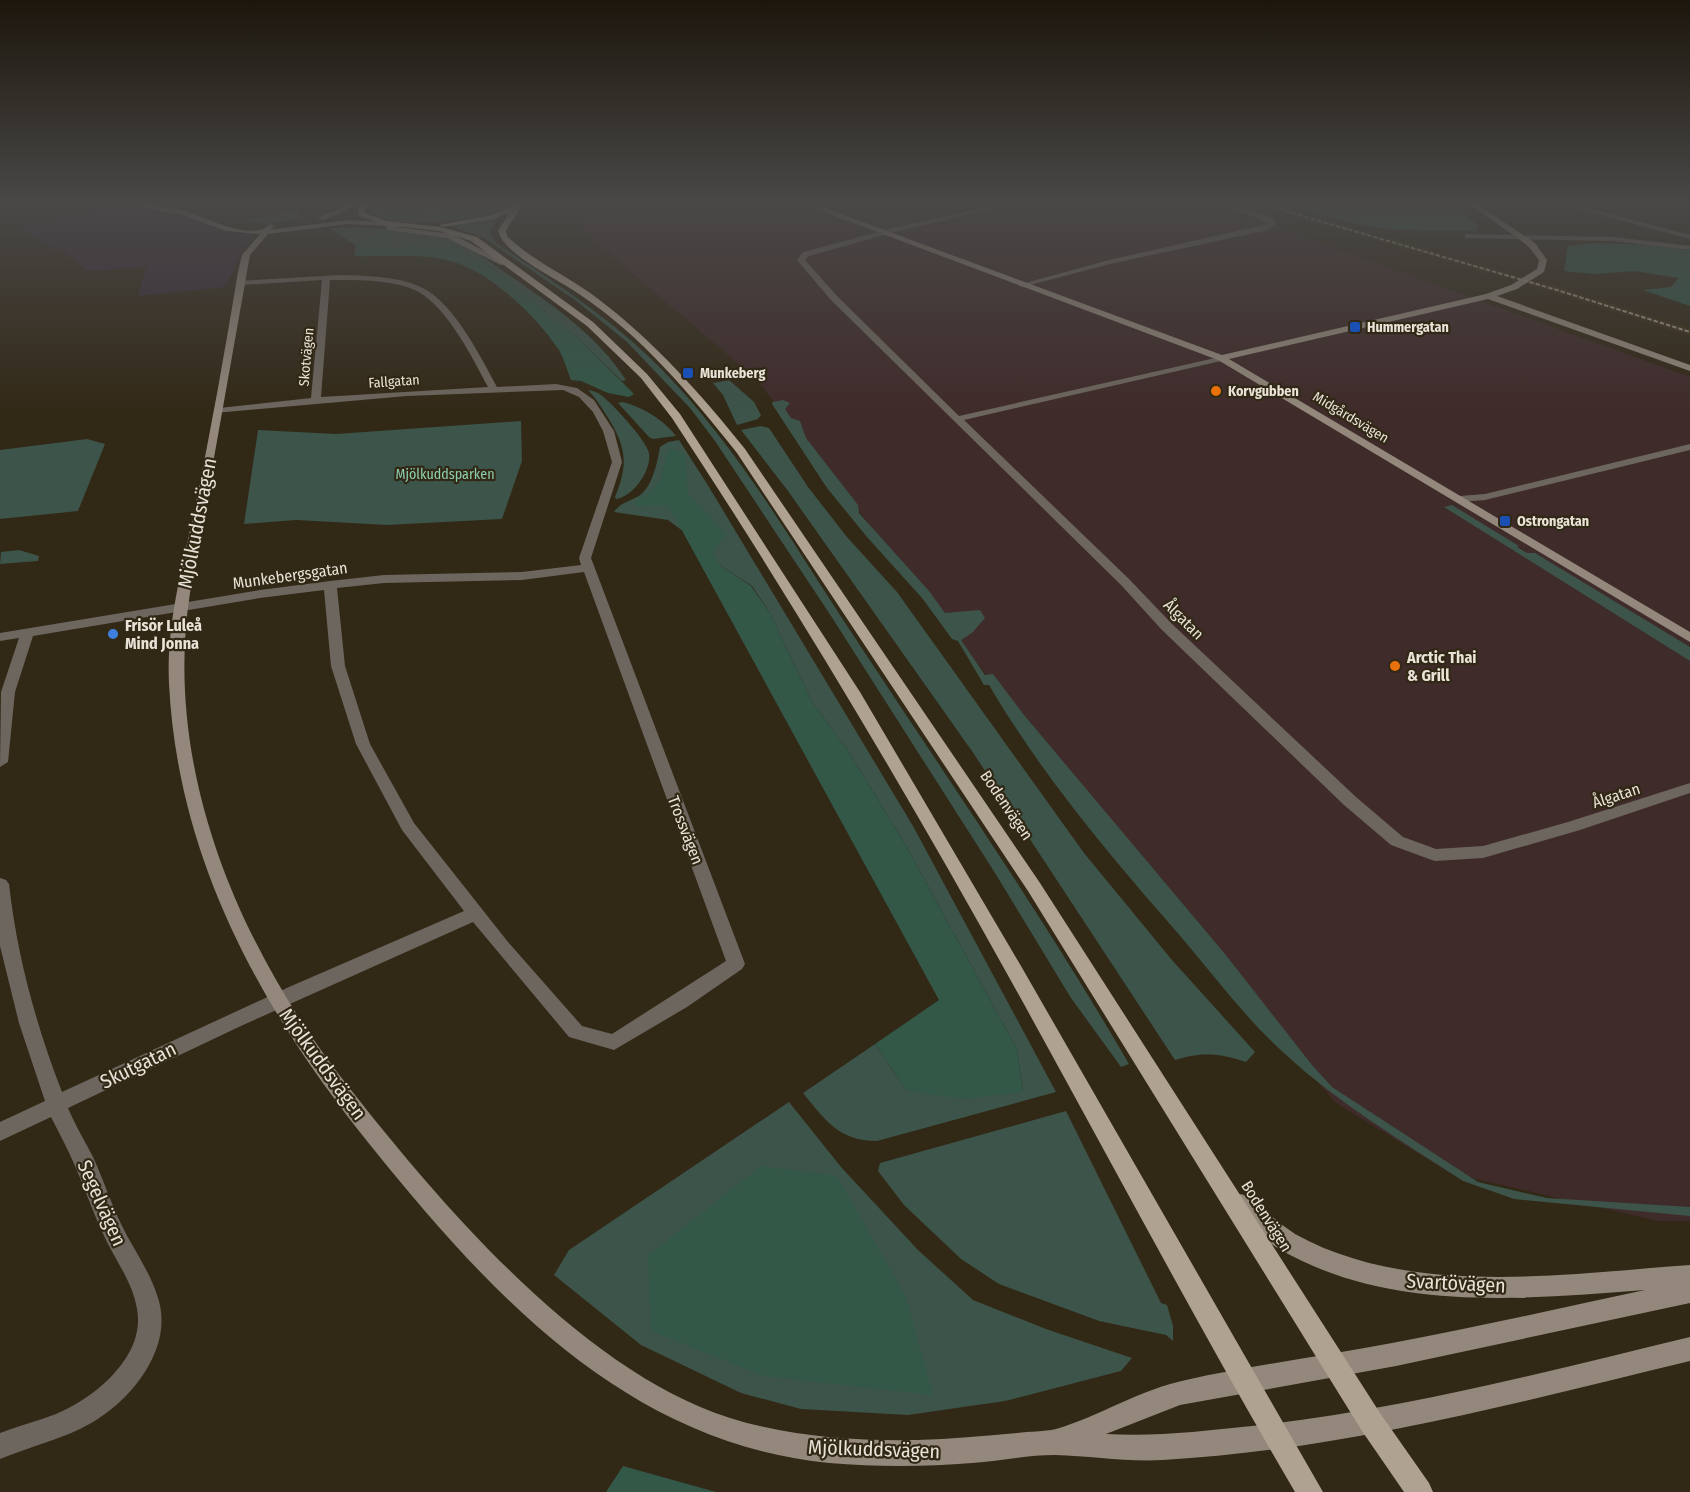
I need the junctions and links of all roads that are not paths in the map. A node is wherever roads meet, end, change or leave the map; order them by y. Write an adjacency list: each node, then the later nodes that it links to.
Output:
1 (242, 274): 9 (street, Mjölkuddsvägen)
2 (520, 274): 39 (main road)
3 (553, 274): 34 (main road, Bodenvägen)
4 (813, 274): 18 (street, Ålgatan)
5 (992, 274): 10 (street, Midgårdsvägen)
6 (1065, 274): 10 (street)
7 (1535, 274): 11 (street)
8 (326, 280): 9 (street); 15 (street); 16 (street, Skotvägen)
9 (240, 283): 17 (street, Mjölkuddsvägen)
10 (1022, 285): 12 (street, Midgårdsvägen)
11 (1489, 296): 12 (street); 13 (street)
12 (1221, 358): 18 (street); 20 (street, Midgårdsvägen)
13 (1690, 368)
14 (571, 388): 15 (street, Fallgatan); 21 (street, Trossvägen)
15 (494, 389): 16 (street, Fallgatan)
16 (316, 400): 17 (street, Fallgatan)
17 (219, 411): 23 (street, Mjölkuddsvägen)
18 (957, 419): 28 (street, Ålgatan)
19 (1690, 447): 20 (street)
20 (1460, 499): 26 (street, Midgårdsvägen)
21 (587, 568): 22 (street, Munkebergsgatan); 30 (street, Trossvägen)
22 (330, 585): 23 (street, Munkebergsgatan); 30 (street, Trossvägen)
23 (181, 608): 24 (street, Munkebergsgatan); 31 (street, Mjölkuddsvägen)
24 (27, 633): 25 (street, Munkebergsgatan); 27 (street)
25 (0, 637)
26 (1690, 638)
27 (0, 762)
28 (1690, 788)
29 (0, 884): 32 (street, Segelvägen)
30 (476, 913): 31 (street)
31 (278, 1002): 32 (street, Skutgatan); 42 (street, Mjölkuddsvägen)
32 (56, 1105): 33 (street, Skutgatan); 43 (street, Segelvägen)
33 (0, 1132)
34 (1216, 1179): 35 (street, Svartövägen); 38 (main road, Bodenvägen)
35 (1690, 1276)
36 (1690, 1292): 38 (street)
37 (1690, 1348): 40 (street)
38 (1335, 1365): 39 (street); 40 (main road, Bodenvägen)
39 (1245, 1381): 41 (main road); 42 (street, Mjölkuddsvägen)
40 (1371, 1422): 41 (street); 45 (main road, Bodenvägen)
41 (1276, 1434): 42 (street, Mjölkuddsvägen); 44 (main road)
42 (1052, 1443)
43 (0, 1446)
44 (1310, 1492)
45 (1420, 1492)

